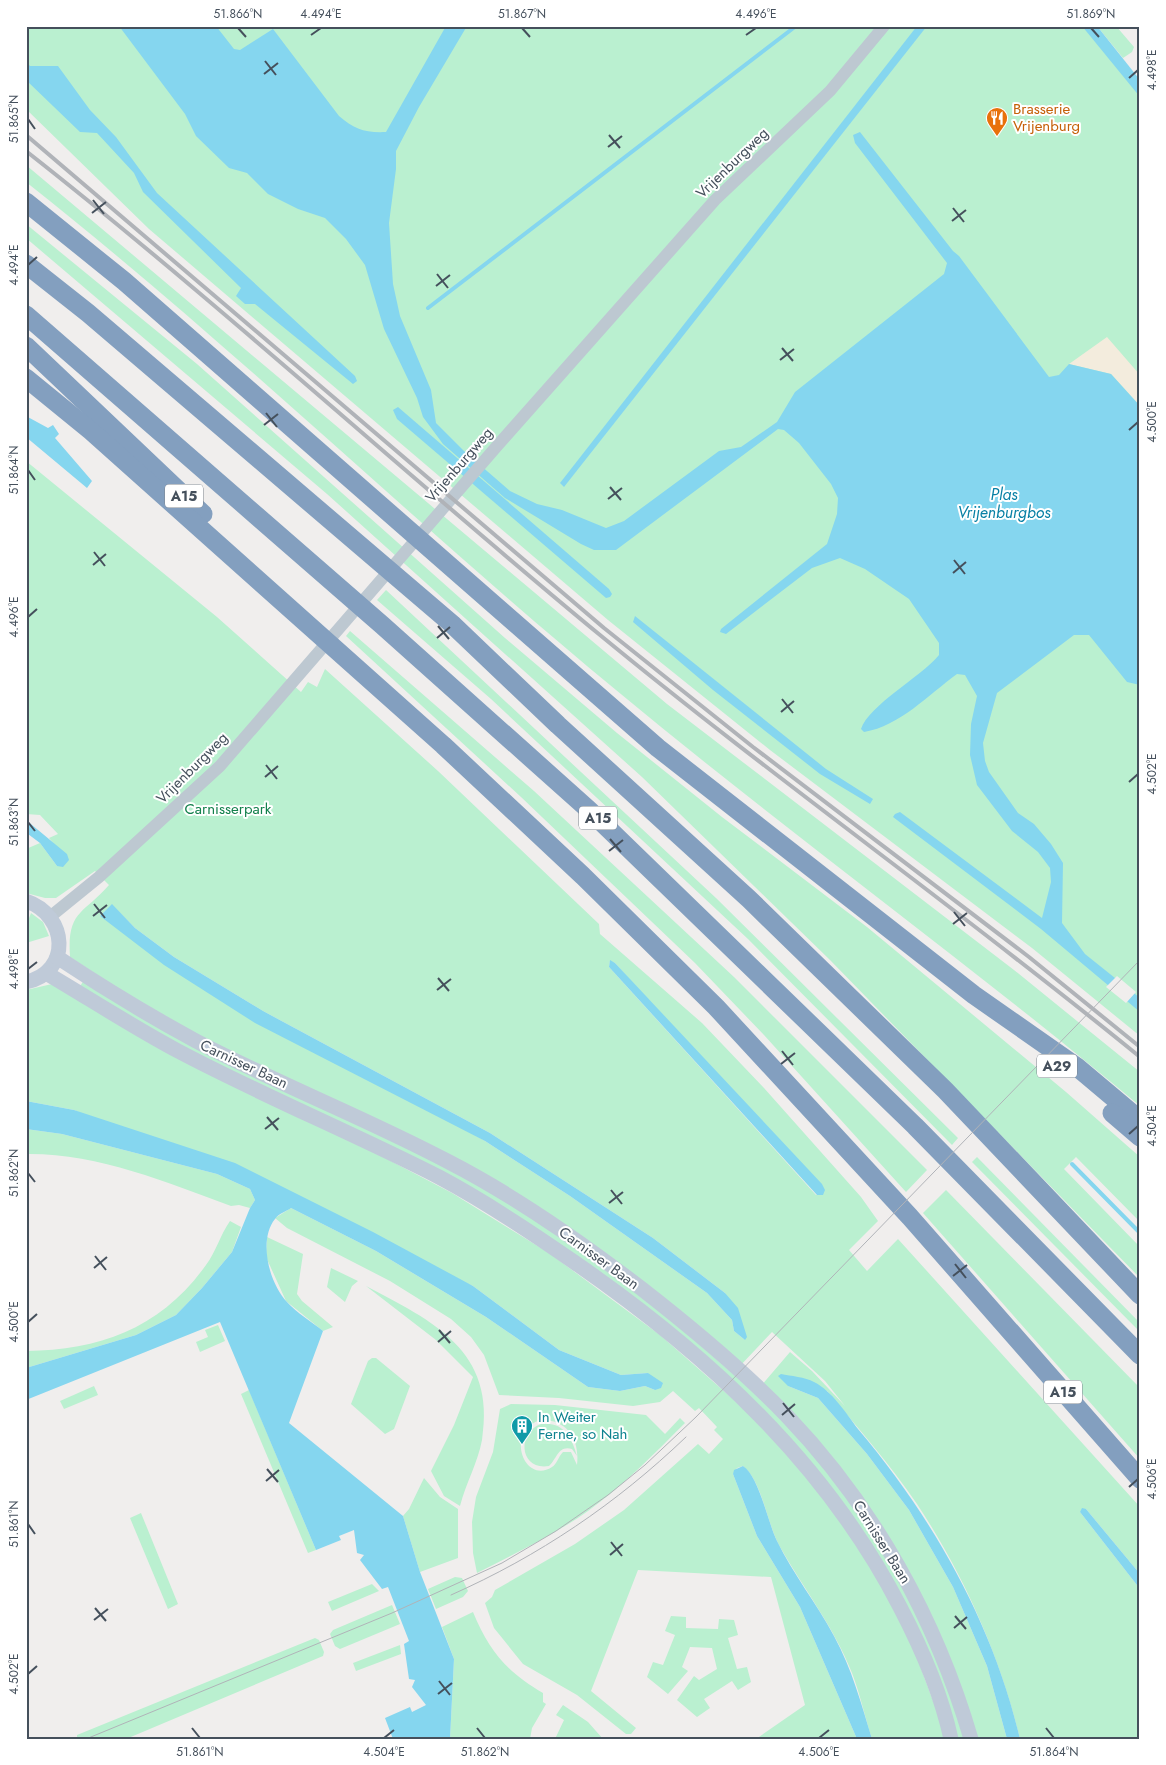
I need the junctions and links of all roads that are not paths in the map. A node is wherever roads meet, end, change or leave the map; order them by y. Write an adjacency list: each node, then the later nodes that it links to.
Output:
1 (884, 26): 9 (street, Vrijenburgweg)
2 (26, 202): 13 (highway)
3 (26, 264): 16 (highway, A15)
4 (26, 315): 17 (highway, A15)
5 (26, 346): 7 (highway, A15)
6 (26, 378): 7 (highway, A15)
7 (338, 650): 18 (highway, A15)
8 (26, 901): 9 (main road)
9 (51, 916): 10 (main road)
10 (57, 957): 11 (main road); 20 (main road, Carnisser Baan)
11 (46, 973): 12 (main road); 19 (main road, Carnisser Baan)
12 (26, 982)
13 (974, 995): 14 (highway); 15 (highway, A29)
14 (1140, 1120)
15 (1140, 1137)
16 (1140, 1295)
17 (1140, 1355)
18 (1140, 1479)
19 (952, 1739)
20 (971, 1739)

